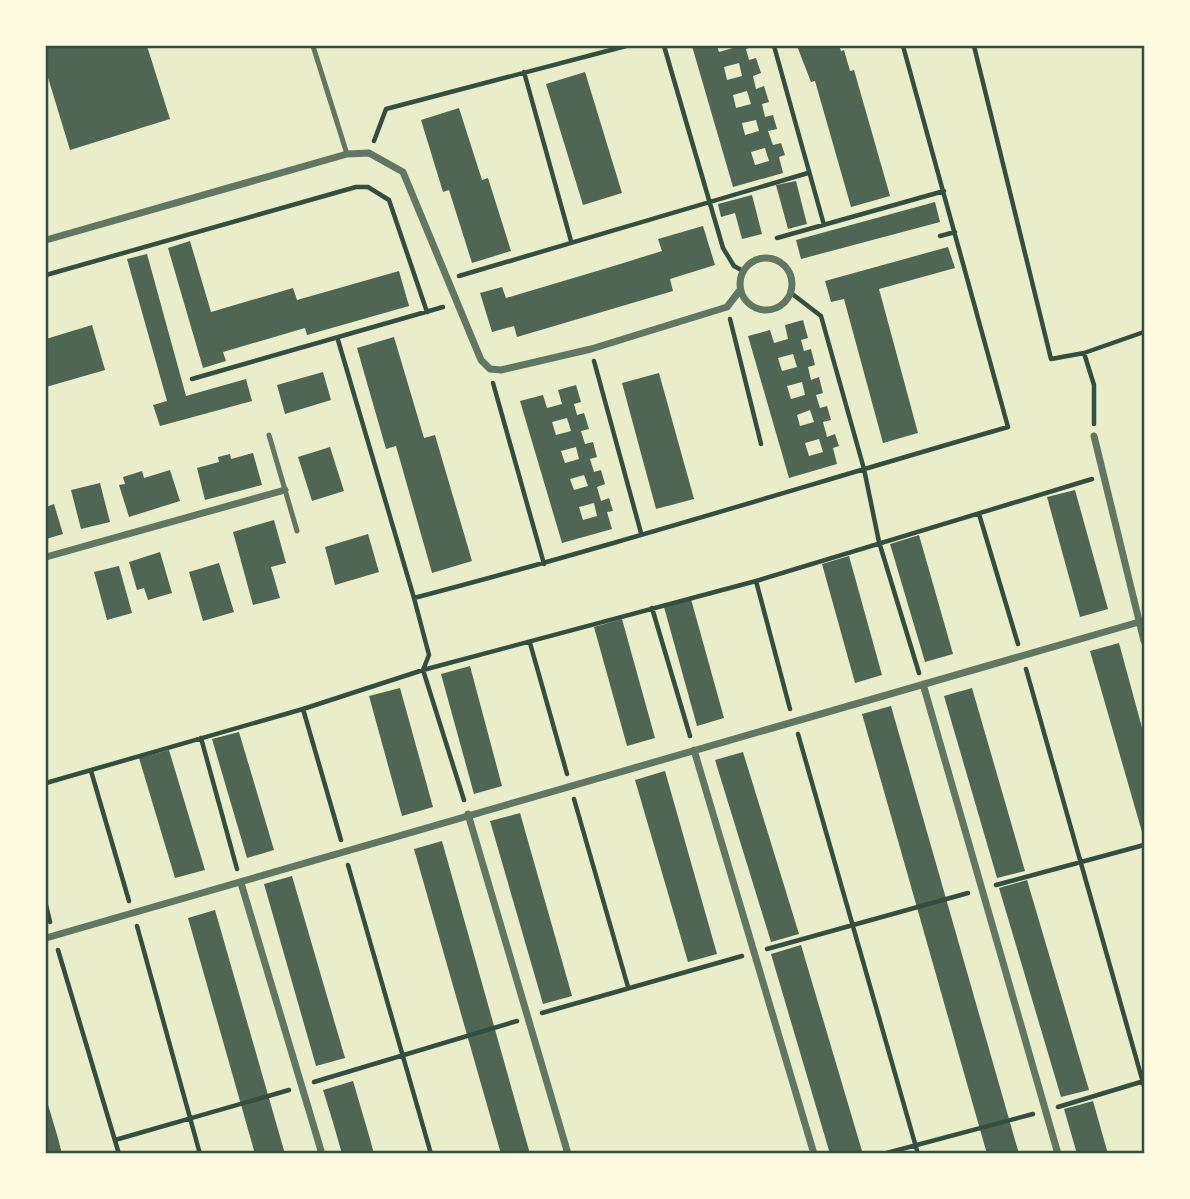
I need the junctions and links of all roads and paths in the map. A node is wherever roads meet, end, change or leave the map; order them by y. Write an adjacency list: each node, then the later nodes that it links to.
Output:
1 (313, 46): 9 (lane)
2 (626, 46): 7 (path)
3 (664, 46): 12 (path)
4 (774, 46): 10 (path)
5 (903, 46): 11 (path)
6 (974, 46): 30 (path)
7 (524, 72): 8 (path); 18 (path)
8 (369, 153): 9 (street); 21 (street)
9 (346, 154): 17 (street)
10 (808, 173): 12 (path); 13 (path)
11 (944, 191): 13 (path); 14 (path)
12 (709, 202): 18 (path); 19 (path)
13 (824, 225): 16 (path)
14 (956, 232): 15 (path); 36 (path)
15 (940, 236)
16 (778, 238)
17 (46, 240)
18 (571, 242): 21 (path)
19 (743, 271): 22 (street); 23 (street)
20 (46, 275): 26 (path)
21 (449, 280): 24 (street)
22 (740, 289): 23 (street); 25 (street)
23 (791, 293): 36 (path)
24 (457, 303): 26 (path); 31 (street)
25 (727, 307): 29 (street); 35 (path)
26 (427, 312): 28 (path)
27 (1144, 332): 30 (path)
28 (338, 340): 32 (path); 46 (path)
29 (591, 349): 31 (street); 41 (path)
30 (1084, 353): 34 (path)
31 (490, 369): 44 (path)
32 (192, 379)
33 (269, 435): 38 (lane)
34 (1094, 436): 37 (street)
35 (761, 443)
36 (864, 469): 41 (path); 42 (path)
37 (1103, 476): 39 (path); 48 (street)
38 (285, 490): 40 (lane); 43 (street)
39 (979, 514): 42 (path); 51 (path)
40 (297, 531)
41 (641, 533): 44 (path)
42 (879, 541): 45 (path); 53 (path)
43 (46, 557)
44 (544, 564): 46 (path)
45 (756, 581): 47 (path); 55 (path)
46 (414, 598): 52 (path)
47 (652, 608): 50 (path); 57 (path)
48 (1139, 622): 49 (street); 51 (street)
49 (1144, 641)
50 (530, 643): 52 (path); 60 (path)
51 (1022, 656): 53 (street); 64 (path)
52 (423, 670): 54 (path); 61 (path)
53 (923, 684): 55 (street); 66 (street)
54 (303, 709): 56 (path); 63 (path)
55 (794, 721): 57 (street); 70 (path)
56 (201, 738): 58 (path); 65 (path)
57 (694, 750): 60 (street); 73 (street)
58 (91, 771): 59 (path); 68 (path)
59 (46, 783)
60 (570, 785): 61 (street); 74 (path)
61 (468, 814): 63 (street); 75 (street)
62 (1144, 845): 64 (path)
63 (344, 850): 65 (street); 76 (path)
64 (1083, 864): 66 (path); 77 (path)
65 (242, 883): 68 (street); 78 (street)
66 (981, 889): 70 (path); 79 (street)
67 (46, 905): 69 (path)
68 (133, 913): 71 (street); 80 (path)
69 (50, 923)
70 (855, 926): 73 (path); 82 (path)
71 (46, 938)
72 (58, 950): 81 (path)
73 (757, 952): 74 (path); 88 (street)
74 (628, 987): 75 (path)
75 (528, 1017): 76 (path); 87 (street)
76 (403, 1056): 78 (path); 86 (path)
77 (1144, 1083): 79 (path)
78 (302, 1086): 80 (path); 85 (street)
79 (1045, 1111): 82 (path); 91 (street)
80 (190, 1119): 81 (path); 84 (path)
81 (115, 1140): 83 (path)
82 (916, 1144): 89 (path); 90 (path)
83 (119, 1153)
84 (200, 1153)
85 (322, 1153)
86 (431, 1153)
87 (568, 1153)
88 (814, 1153)
89 (883, 1153)
90 (918, 1153)
91 (1058, 1153)

